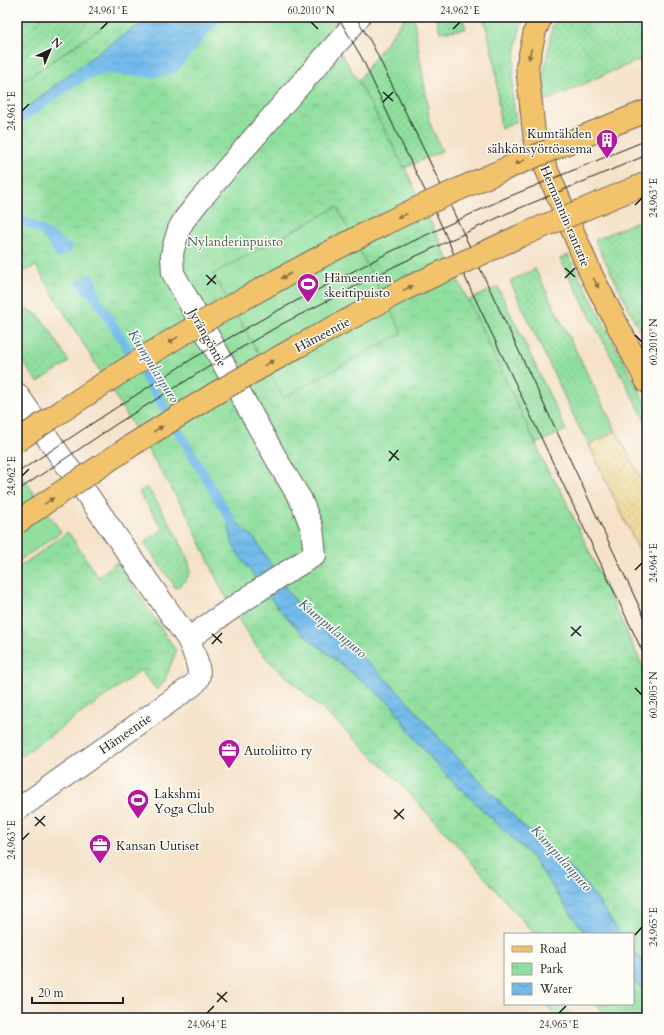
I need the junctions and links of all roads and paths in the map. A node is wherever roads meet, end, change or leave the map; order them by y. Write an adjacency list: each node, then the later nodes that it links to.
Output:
1 (359, 17): 9 (street, Jyrängöntie)
2 (541, 17): 5 (main road, Hermannin rantatie, one-way to 5)
3 (647, 111): 7 (main road, one-way to 7, bridge)
4 (647, 183): 8 (main road, Hämeentie, one-way to 4, bridge)
5 (647, 382)
6 (17, 394): 9 (street, Hämeentie)
7 (17, 441)
8 (17, 523)
9 (188, 638): 10 (street, Hämeentie)
10 (17, 810)

